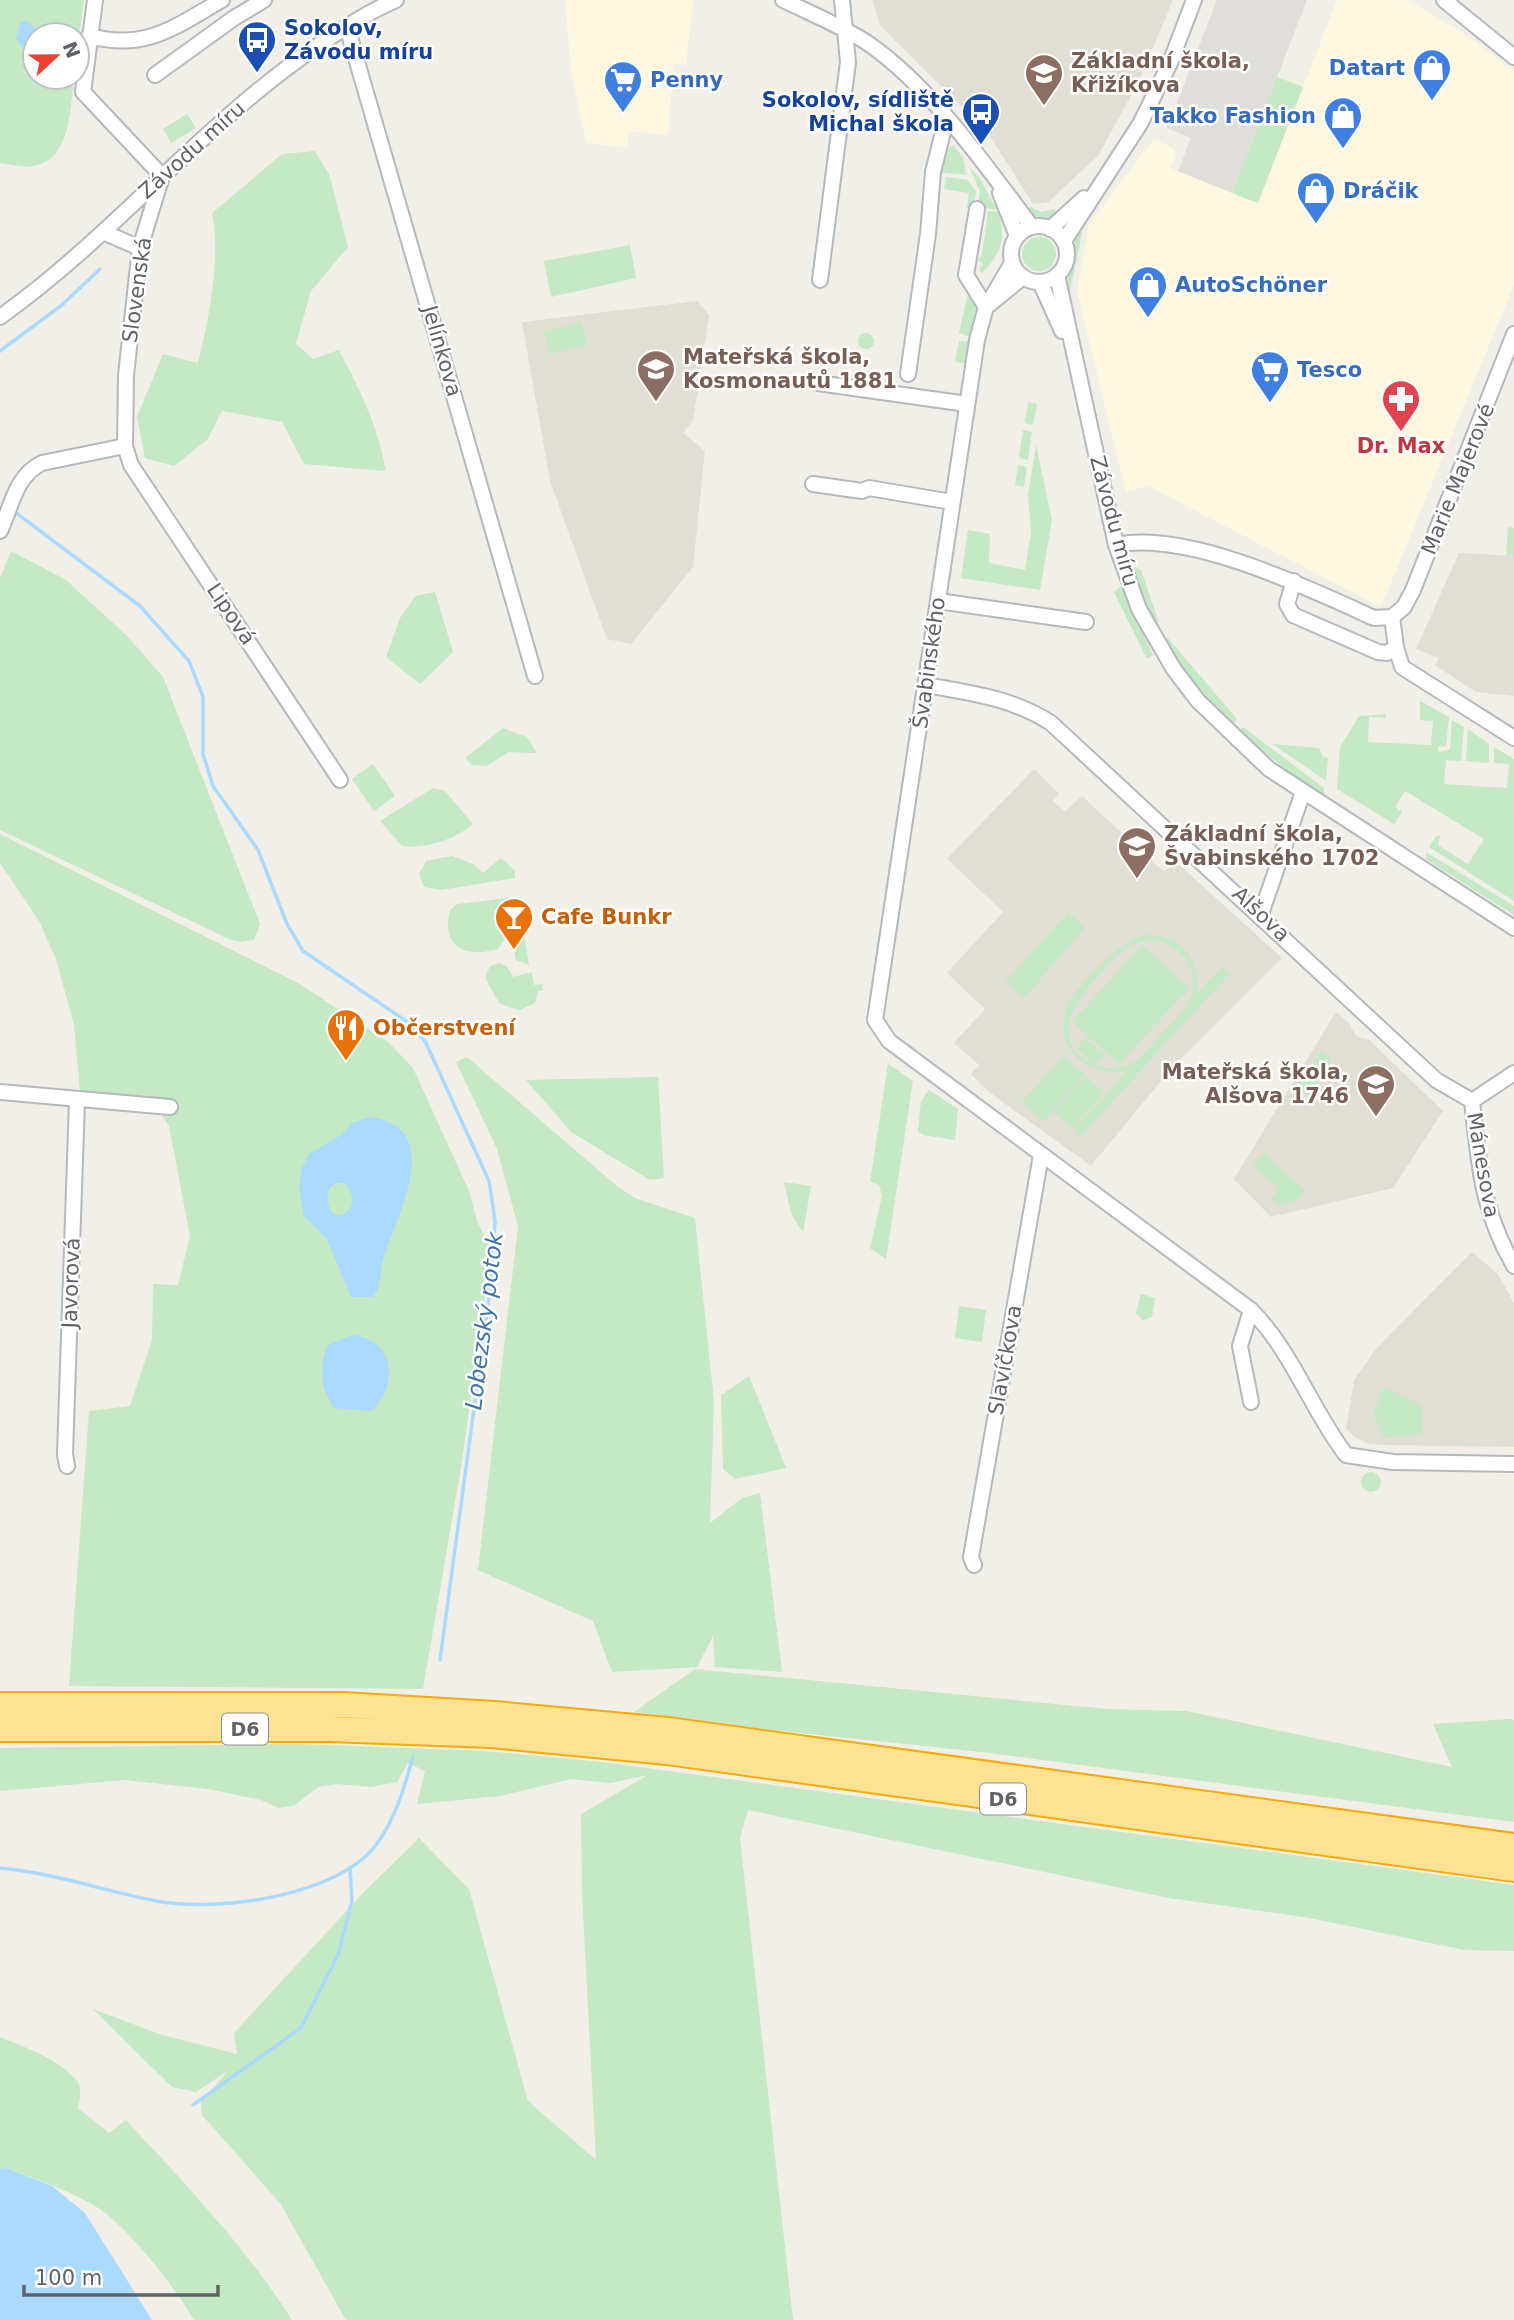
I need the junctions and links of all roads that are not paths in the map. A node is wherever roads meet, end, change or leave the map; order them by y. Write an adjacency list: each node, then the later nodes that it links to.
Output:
1 (95, 0): 9 (street)
2 (222, 0): 12 (street)
3 (264, 0): 14 (street)
4 (396, 0): 10 (street, Závodu míru)
5 (783, 0): 11 (street)
6 (842, 0): 11 (street)
7 (1194, 0): 19 (street)
8 (1444, 0): 13 (street)
9 (91, 24)
10 (347, 27): 18 (street, Závodu míru); 49 (street, Jelínkova)
11 (845, 29): 16 (street); 30 (street)
12 (91, 36)
13 (1514, 57)
14 (155, 75)
15 (83, 91): 18 (street)
16 (950, 124): 17 (street); 36 (street)
17 (989, 170): 21 (street); 24 (street)
18 (162, 176): 23 (street, Závodu míru); 26 (street, Slovenská)
19 (1098, 185): 22 (street); 25 (street)
20 (977, 209): 32 (street)
21 (1032, 227): 22 (street); 24 (street)
22 (1050, 229): 25 (street)
23 (103, 232): 26 (street); 33 (street, Závodu míru)
24 (1017, 236): 27 (street)
25 (1063, 242): 28 (street)
26 (140, 248): 39 (street, Slovenská)
27 (1012, 263): 29 (street); 32 (street, Švabinského)
28 (1057, 275): 31 (street); 35 (street, Závodu míru)
29 (1023, 277): 31 (street); 32 (street)
30 (820, 280)
31 (1040, 282): 35 (street, Závodu míru)
32 (986, 307): 38 (street, Švabinského)
33 (0, 317)
34 (1514, 334): 46 (street, Marie Majerové)
35 (1073, 355): 43 (street, Závodu míru)
36 (908, 374)
37 (818, 383): 38 (street)
38 (967, 404): 41 (street, Švabinského)
39 (125, 446): 42 (street); 52 (street, Lipová)
40 (813, 484): 41 (street)
41 (952, 502): 45 (street, Švabinského)
42 (2, 527)
43 (1116, 545): 44 (street); 53 (street, Závodu míru)
44 (1294, 581): 46 (street); 48 (street)
45 (938, 601): 47 (street); 50 (street, Švabinského)
46 (1392, 617): 48 (street)
47 (1086, 622)
48 (1396, 647): 51 (street)
49 (535, 676)
50 (926, 685): 54 (street, Alšova); 61 (street, Švabinského)
51 (1514, 738)
52 (340, 780)
53 (1303, 792): 54 (street); 55 (street, Závodu míru)
54 (1261, 914): 59 (street, Alšova)
55 (1514, 928)
56 (1514, 1073): 59 (street)
57 (0, 1092): 58 (street)
58 (77, 1100): 60 (street); 66 (street, Javorová)
59 (1472, 1101): 62 (street, Mánesova)
60 (170, 1107)
61 (1041, 1155): 63 (street); 67 (street, Slavíčkova)
62 (1514, 1266)
63 (1251, 1310): 64 (street); 65 (street)
64 (1251, 1402)
65 (1514, 1464)
66 (68, 1466)
67 (974, 1565)
68 (0, 1705): 70 (highway, D6)
69 (0, 1729): 73 (highway, D6)
70 (1410, 1832): 71 (highway); 72 (highway, D6)
71 (1514, 1833)
72 (1514, 1846)
73 (1514, 1869)

